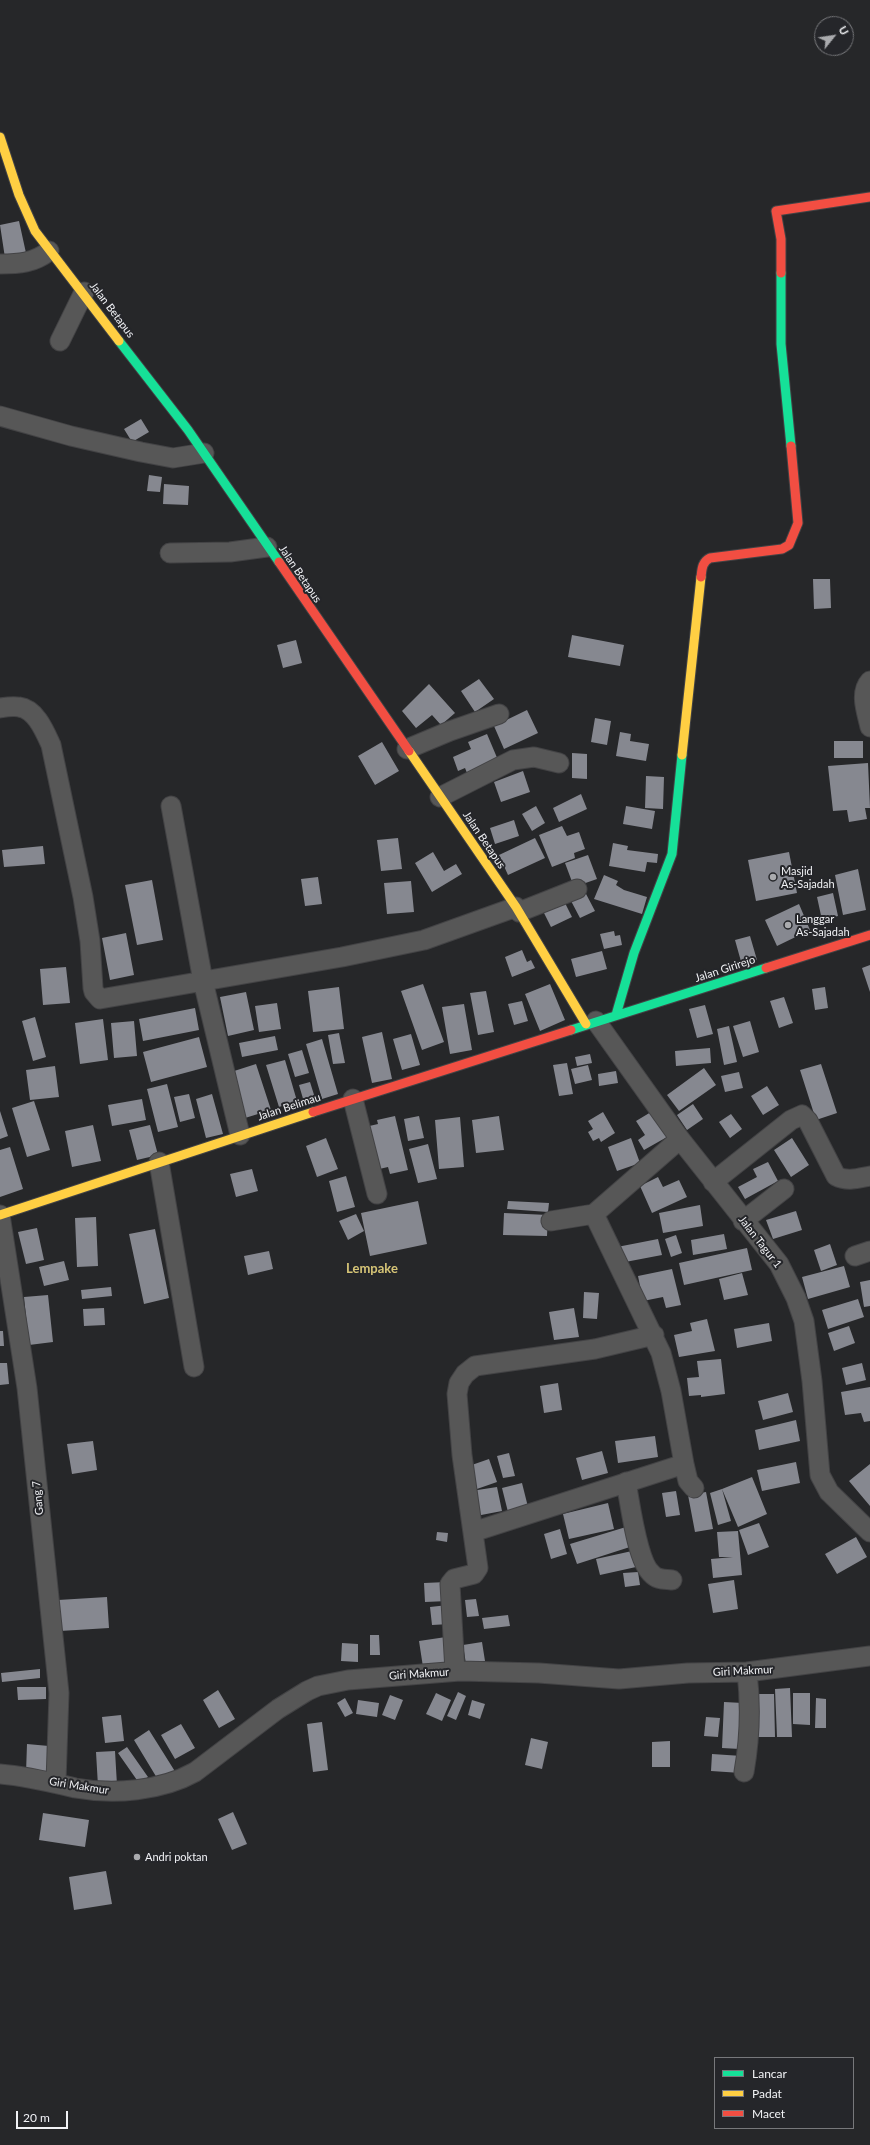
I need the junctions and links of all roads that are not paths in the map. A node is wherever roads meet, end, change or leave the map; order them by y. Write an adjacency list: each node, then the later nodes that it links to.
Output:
1 (0, 137): 3 (street, Jalan Betapus)
2 (870, 197): 23 (street)
3 (49, 251): 4 (street); 5 (street, Jalan Betapus)
4 (0, 264)
5 (84, 292): 6 (street); 8 (street, Jalan Betapus)
6 (60, 341)
7 (0, 416): 8 (street)
8 (204, 454): 9 (street, Jalan Betapus)
9 (267, 546): 10 (street); 15 (street, Jalan Betapus)
10 (170, 553)
11 (870, 681): 14 (street)
12 (0, 708): 22 (street)
13 (498, 714): 15 (street)
14 (870, 727)
15 (407, 749): 17 (street, Jalan Betapus)
16 (559, 763): 17 (street)
17 (440, 797): 20 (street, Jalan Betapus)
18 (171, 806): 22 (street)
19 (577, 889): 20 (street)
20 (517, 910): 22 (street); 24 (street, Jalan Betapus)
21 (870, 935): 23 (street, Jalan Girirejo)
22 (203, 981): 26 (street)
23 (616, 1015): 24 (street, Jalan Girirejo)
24 (591, 1022): 25 (street, Jalan Belimau); 27 (street, Jalan Tagur 1)
25 (353, 1099): 26 (street, Jalan Belimau); 32 (street)
26 (240, 1135): 28 (street, Jalan Belimau)
27 (680, 1139): 30 (street, Jalan Tagur 1); 33 (street)
28 (159, 1162): 34 (street, Jalan Belimau); 38 (street)
29 (870, 1176): 30 (street)
30 (713, 1182): 36 (street, Jalan Tagur 1)
31 (784, 1189): 36 (street)
32 (377, 1194)
33 (594, 1214): 35 (street); 37 (street)
34 (0, 1215): 50 (street, Gang 7)
35 (551, 1221)
36 (743, 1221): 43 (street, Jalan Tagur 1)
37 (654, 1335): 39 (street); 42 (street)
38 (194, 1367)
39 (684, 1464): 40 (street); 41 (street)
40 (626, 1482): 42 (street); 44 (street)
41 (694, 1488)
42 (473, 1532): 46 (street)
43 (870, 1532)
44 (672, 1580)
45 (870, 1656): 47 (street, Giri Makmur)
46 (455, 1671): 47 (street, Giri Makmur); 50 (street, Giri Makmur)
47 (748, 1672): 48 (street)
48 (744, 1772)
49 (0, 1774): 50 (street, Giri Makmur)
50 (56, 1782)

